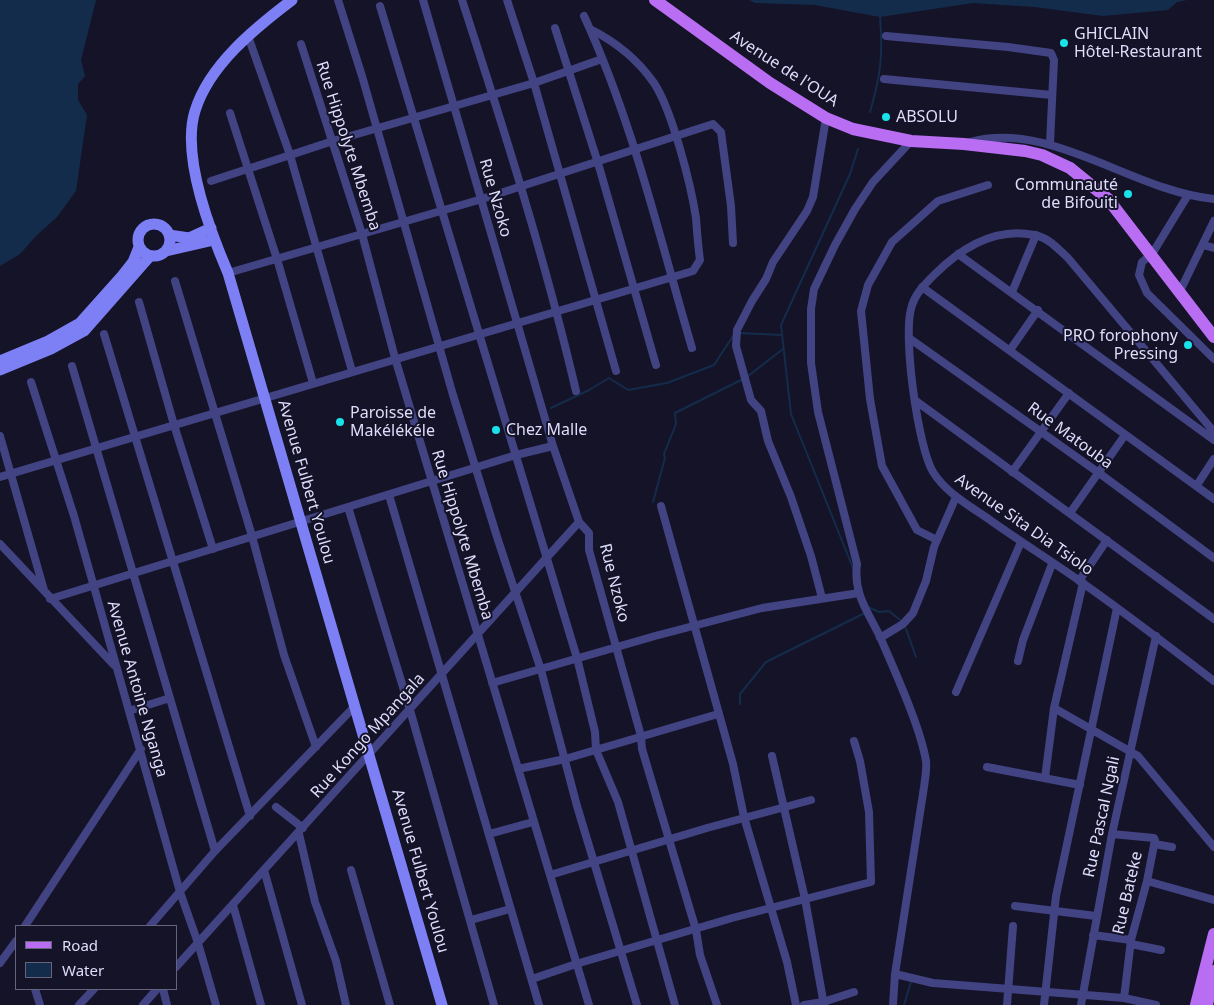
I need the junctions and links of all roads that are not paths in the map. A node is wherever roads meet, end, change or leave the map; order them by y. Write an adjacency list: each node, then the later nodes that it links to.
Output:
1 (292, 0): 11 (main road, Avenue Fulbert Youlou)
2 (338, 0): 24 (street)
3 (423, 0): 20 (street, Rue Nzoko)
4 (462, 0): 18 (street)
5 (507, 0): 17 (street)
6 (655, 0): 23 (main road, Avenue de l'OUA)
7 (380, 6): 22 (street)
8 (584, 16): 10 (street)
9 (555, 28): 15 (street)
10 (590, 29): 14 (street); 25 (street)
11 (248, 36): 31 (street); 44 (main road, Avenue Fulbert Youlou)
12 (886, 36): 19 (street)
13 (301, 44): 26 (street, Rue Hippolyte Mbemba)
14 (602, 59): 15 (street); 30 (street)
15 (569, 71): 17 (street); 32 (street)
16 (884, 79): 19 (street)
17 (534, 83): 18 (street); 34 (street)
18 (493, 95): 20 (street); 37 (street)
19 (1052, 95): 28 (street)
20 (453, 106): 22 (street); 39 (street, Rue Nzoko)
21 (230, 114): 33 (street)
22 (414, 117): 24 (street); 41 (street)
23 (826, 118): 27 (main road, Avenue de l'OUA); 136 (street)
24 (376, 129): 26 (street); 43 (street)
25 (676, 136): 30 (street); 49 (street); 60 (street)
26 (334, 141): 31 (street); 45 (street, Rue Hippolyte Mbemba)
27 (911, 142): 29 (main road, Avenue de l'OUA); 133 (street)
28 (1050, 143): 29 (street); 38 (street)
29 (964, 144): 56 (main road, Avenue de l'OUA)
30 (635, 150): 32 (street); 60 (street)
31 (290, 154): 33 (street); 52 (street)
32 (598, 162): 34 (street); 63 (street)
33 (249, 168): 35 (street); 58 (street)
34 (560, 175): 37 (street); 66 (street)
35 (211, 181)
36 (988, 185): 121 (street)
37 (521, 186): 39 (street); 68 (street)
38 (1188, 196): 40 (street); 56 (street)
39 (482, 199): 41 (street); 70 (street, Rue Nzoko)
40 (1214, 199)
41 (441, 210): 43 (street); 72 (street)
42 (1214, 221): 50 (street)
43 (402, 222): 45 (street); 75 (street)
44 (211, 228): 46 (main road); 48 (main road, Avenue Fulbert Youlou)
45 (362, 234): 52 (street); 78 (street, Rue Hippolyte Mbemba)
46 (169, 235): 51 (main road); 54 (main road)
47 (1036, 235): 55 (street, Avenue Sita Dia Tsiolo); 65 (street); 95 (street, Avenue Sita Dia Tsiolo)
48 (214, 240): 54 (main road); 59 (main road, Avenue Fulbert Youlou)
49 (733, 243)
50 (1203, 245): 53 (street); 64 (street)
51 (139, 248): 57 (main road); 80 (main road)
52 (316, 248): 58 (street); 84 (street)
53 (1214, 248)
54 (166, 251): 57 (main road)
55 (958, 254): 62 (street, Avenue Sita Dia Tsiolo); 65 (street)
56 (1152, 254): 64 (main road, Avenue de l'OUA); 79 (street)
57 (150, 256): 83 (main road)
58 (277, 259): 59 (street); 87 (street)
59 (228, 273): 90 (main road, Avenue Fulbert Youlou)
60 (672, 277): 63 (street); 76 (street)
61 (175, 282): 92 (street)
62 (922, 287): 74 (street, Avenue Sita Dia Tsiolo); 77 (street)
63 (634, 288): 66 (street); 81 (street)
64 (1180, 291): 71 (main road, Avenue de l'OUA)
65 (1012, 292): 69 (street)
66 (596, 300): 68 (street); 85 (street)
67 (139, 302): 93 (street)
68 (557, 310): 70 (street); 88 (street)
69 (1038, 310): 77 (street); 99 (street)
70 (517, 322): 72 (street); 100 (street, Rue Nzoko)
71 (1212, 331)
72 (479, 333): 75 (street); 102 (street)
73 (104, 334): 98 (street)
74 (909, 338): 91 (street, Avenue Sita Dia Tsiolo); 94 (street, Rue Matouba)
75 (439, 346): 78 (street); 105 (street)
76 (692, 348)
77 (1010, 350): 89 (street)
78 (395, 358): 84 (street); 110 (street, Rue Hippolyte Mbemba)
79 (1214, 359)
80 (0, 361)
81 (656, 364)
82 (72, 366): 101 (street)
83 (0, 370)
84 (352, 371): 87 (street)
85 (616, 371)
86 (31, 382): 104 (street, Avenue Antoine Nganga)
87 (313, 383): 90 (street)
88 (576, 391)
89 (1069, 393): 94 (street); 96 (street)
90 (264, 397): 92 (street); 118 (main road, Avenue Fulbert Youlou)
91 (916, 401): 106 (street); 113 (street, Avenue Sita Dia Tsiolo)
92 (215, 412): 93 (street); 120 (street)
93 (174, 425): 98 (street); 125 (street)
94 (1041, 432): 106 (street); 107 (street, Rue Matouba)
95 (1214, 432)
96 (1125, 435): 107 (street); 111 (street)
97 (0, 436): 108 (street)
98 (136, 436): 101 (street); 128 (street)
99 (1214, 440)
100 (554, 446): 102 (street); 119 (street, Rue Nzoko)
101 (97, 450): 104 (street); 130 (street)
102 (516, 455): 105 (street); 126 (street)
103 (1214, 460): 111 (street)
104 (58, 461): 108 (street); 132 (street, Avenue Antoine Nganga)
105 (476, 468): 110 (street); 134 (street)
106 (1012, 472): 117 (street)
107 (1099, 473): 117 (street); 127 (street, Rue Matouba)
108 (12, 474): 109 (street); 135 (street)
109 (0, 477)
110 (432, 482): 112 (street); 140 (street, Rue Hippolyte Mbemba)
111 (1196, 485): 114 (street)
112 (389, 495): 116 (street); 148 (street)
113 (956, 497): 121 (street); 123 (street, Avenue Sita Dia Tsiolo)
114 (1214, 499)
115 (662, 506): 139 (street)
116 (348, 507): 118 (street); 155 (street)
117 (1070, 513): 122 (street)
118 (301, 521): 120 (street); 153 (main road, Avenue Fulbert Youlou)
119 (579, 522): 126 (street, Rue Kongo Mpangala); 143 (street, Rue Nzoko)
120 (252, 536): 125 (street); 161 (street)
121 (937, 540): 142 (street)
122 (1107, 540): 131 (street); 138 (street)
123 (1021, 542): 129 (street, Avenue Sita Dia Tsiolo); 151 (street)
124 (0, 544): 135 (street)
125 (213, 549): 128 (street)
126 (546, 558): 134 (street, Rue Kongo Mpangala); 144 (street)
127 (1214, 558)
128 (172, 560): 130 (street); 175 (street)
129 (1052, 564): 131 (street, Avenue Sita Dia Tsiolo); 145 (street)
130 (133, 572): 132 (street); 152 (street)
131 (1081, 582): 137 (street, Avenue Sita Dia Tsiolo); 154 (street)
132 (92, 584): 135 (street); 146 (street, Avenue Antoine Nganga)
133 (859, 593): 136 (street); 142 (street)
134 (515, 594): 140 (street, Rue Kongo Mpangala); 147 (street)
135 (47, 596): 146 (street)
136 (822, 598): 139 (street)
137 (1118, 608): 141 (street, Avenue Sita Dia Tsiolo); 158 (street)
138 (1214, 619)
139 (694, 625): 143 (street); 157 (street)
140 (478, 634): 148 (street, Rue Kongo Mpangala); 150 (street, Rue Hippolyte Mbemba)
141 (1156, 636): 149 (street, Avenue Sita Dia Tsiolo); 164 (street, Rue Pascal Ngali)
142 (880, 638): 218 (street)
143 (616, 648): 144 (street); 159 (street, Rue Nzoko)
144 (577, 658): 147 (street); 163 (street)
145 (1018, 661)
146 (116, 666): 156 (street, Avenue Antoine Nganga)
147 (541, 670): 150 (street); 167 (street)
148 (442, 675): 155 (street, Rue Kongo Mpangala); 179 (street)
149 (1214, 681)
150 (492, 683): 169 (street, Rue Hippolyte Mbemba)
151 (956, 692)
152 (170, 698): 156 (street); 186 (street)
153 (355, 706): 161 (street); 165 (main road, Avenue Fulbert Youlou)
154 (1054, 708): 158 (street); 170 (street)
155 (410, 710): 165 (street, Rue Kongo Mpangala); 201 (street)
156 (129, 711): 162 (street, Avenue Antoine Nganga)
157 (718, 714): 159 (street); 176 (street)
158 (1091, 730): 164 (street); 171 (street)
159 (640, 736): 163 (street); 181 (street, Rue Nzoko)
160 (854, 741): 193 (street)
161 (316, 747): 175 (street)
162 (140, 749): 192 (street, Avenue Antoine Nganga); 202 (street)
163 (596, 750): 167 (street); 185 (street)
164 (1130, 751): 180 (street, Rue Pascal Ngali); 184 (street)
165 (369, 752): 178 (street, Rue Kongo Mpangala); 239 (main road, Avenue Fulbert Youlou)
166 (772, 756): 173 (street)
167 (565, 759): 169 (street); 187 (street)
168 (987, 767): 170 (street)
169 (518, 768): 177 (street, Rue Hippolyte Mbemba)
170 (1046, 778): 171 (street)
171 (1080, 785): 199 (street)
172 (811, 800): 173 (street)
173 (784, 807): 176 (street); 193 (street)
174 (276, 808): 178 (street)
175 (250, 816): 186 (street)
176 (744, 817): 181 (street); 197 (street)
177 (533, 822): 179 (street); 190 (street, Rue Hippolyte Mbemba)
178 (301, 831): 188 (street, Rue Kongo Mpangala); 237 (street)
179 (489, 834): 198 (street)
180 (1112, 834): 182 (street, Rue Bateke); 200 (street, Rue Pascal Ngali)
181 (670, 840): 185 (street); 205 (street, Rue Nzoko)
182 (1154, 844): 183 (street); 191 (street, Rue Bateke)
183 (1172, 847)
184 (1214, 847)
185 (630, 851): 187 (street); 208 (street)
186 (215, 852): 192 (street)
187 (594, 860): 190 (street); 213 (street)
188 (264, 870): 195 (street, Rue Kongo Mpangala); 236 (street)
189 (351, 870): 238 (street)
190 (550, 875): 215 (street, Rue Hippolyte Mbemba)
191 (1147, 881): 194 (street); 210 (street, Rue Bateke)
192 (180, 892): 203 (street); 211 (street, Avenue Antoine Nganga)
193 (805, 898): 197 (street); 229 (street)
194 (1214, 900)
195 (233, 906): 211 (street, Rue Kongo Mpangala); 235 (street)
196 (1015, 906): 199 (street)
197 (772, 907): 205 (street); 246 (street)
198 (510, 909): 201 (street); 219 (street)
199 (1054, 910): 200 (street); 225 (street)
200 (1096, 916): 207 (street, Rue Pascal Ngali)
201 (471, 920): 240 (street)
202 (26, 925)
203 (151, 925)
204 (1013, 926): 220 (street)
205 (696, 930): 208 (street); 245 (street, Rue Nzoko)
206 (1214, 934): 253 (main road)
207 (1093, 935): 210 (street); 227 (street, Rue Pascal Ngali)
208 (656, 940): 213 (street); 244 (street)
209 (15, 942): 214 (street)
210 (1131, 942): 212 (street); 228 (street, Rue Bateke)
211 (198, 943): 216 (street, Rue Kongo Mpangala); 234 (street, Avenue Antoine Nganga)
212 (1161, 950)
213 (621, 952): 215 (street); 243 (street)
214 (0, 963)
215 (576, 964): 219 (street); 242 (street, Rue Hippolyte Mbemba)
216 (178, 965)
217 (1214, 971): 254 (main road)
218 (895, 974): 220 (street); 248 (street)
219 (532, 979): 241 (street)
220 (1007, 989): 225 (street); 249 (street)
221 (35, 990): 230 (street)
222 (93, 990): 231 (street)
223 (156, 990): 232 (street)
224 (163, 990): 233 (street)
225 (1045, 991): 227 (street); 250 (street)
226 (854, 992): 229 (street)
227 (1082, 995): 228 (street); 251 (street, Rue Pascal Ngali)
228 (1124, 998): 252 (street)
229 (824, 1004): 247 (street)
230 (40, 1005)
231 (79, 1005)
232 (143, 1005)
233 (167, 1005)
234 (216, 1005)
235 (261, 1005)
236 (302, 1005)
237 (346, 1005)
238 (390, 1005)
239 (442, 1005)
240 (494, 1005)
241 (539, 1005)
242 (589, 1005)
243 (636, 1005)
244 (675, 1005)
245 (717, 1005)
246 (796, 1005)
247 (804, 1005)
248 (892, 1005)
249 (1007, 1005)
250 (1044, 1005)
251 (1081, 1005)
252 (1156, 1005)
253 (1196, 1005)
254 (1207, 1005)

